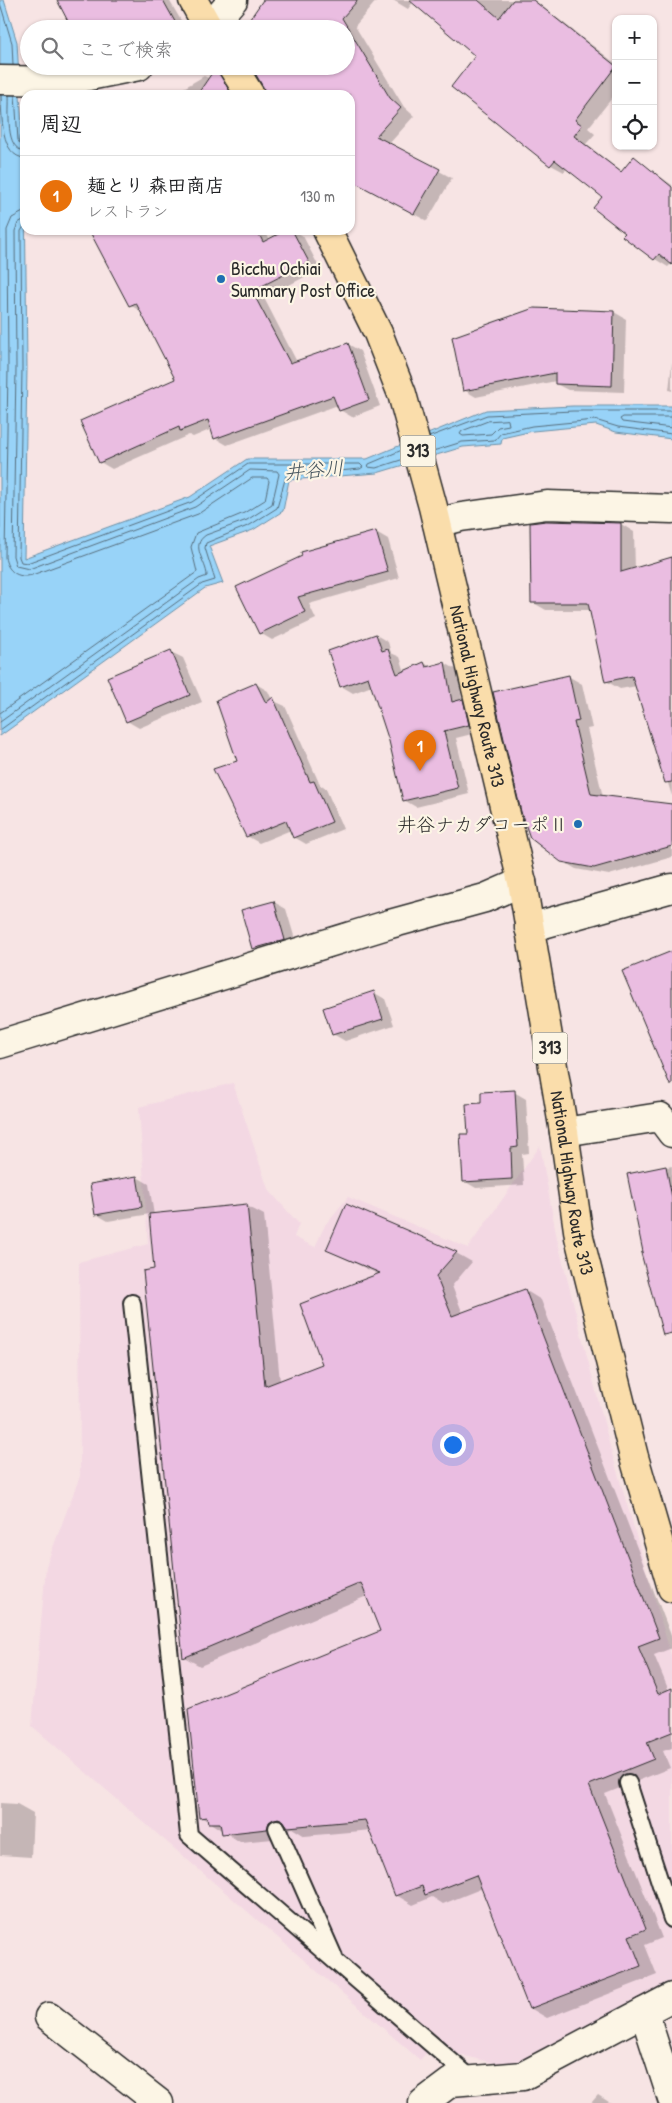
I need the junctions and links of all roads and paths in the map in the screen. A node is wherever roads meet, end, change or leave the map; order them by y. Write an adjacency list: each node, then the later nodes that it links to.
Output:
1 (192, 0): 3 (highway)
2 (233, 0): 4 (street)
3 (204, 20)
4 (216, 20)
5 (94, 75): 7 (street)
6 (238, 75): 8 (highway)
7 (0, 80)
8 (247, 90)
9 (330, 235): 11 (highway, National Highway Route 313 / 313)
10 (672, 510): 11 (street)
11 (435, 515): 12 (highway, National Highway Route 313 / 313)
12 (522, 882): 14 (highway, National Highway Route 313 / 313); 15 (street)
13 (672, 888): 14 (street)
14 (529, 928): 16 (highway, National Highway Route 313 / 313)
15 (0, 1044)
16 (564, 1132): 17 (street); 19 (highway, National Highway Route 313 / 313)
17 (672, 1133)
18 (132, 1303): 23 (lane)
19 (672, 1588)
20 (628, 1783): 22 (lane)
21 (277, 1828): 23 (lane)
22 (672, 1919)
23 (336, 1962): 27 (lane)
24 (672, 1997): 25 (street)
25 (644, 2012): 27 (street); 28 (street)
26 (48, 2017): 29 (street)
27 (473, 2080): 30 (street)
28 (672, 2099)
29 (159, 2103)
30 (423, 2103)

